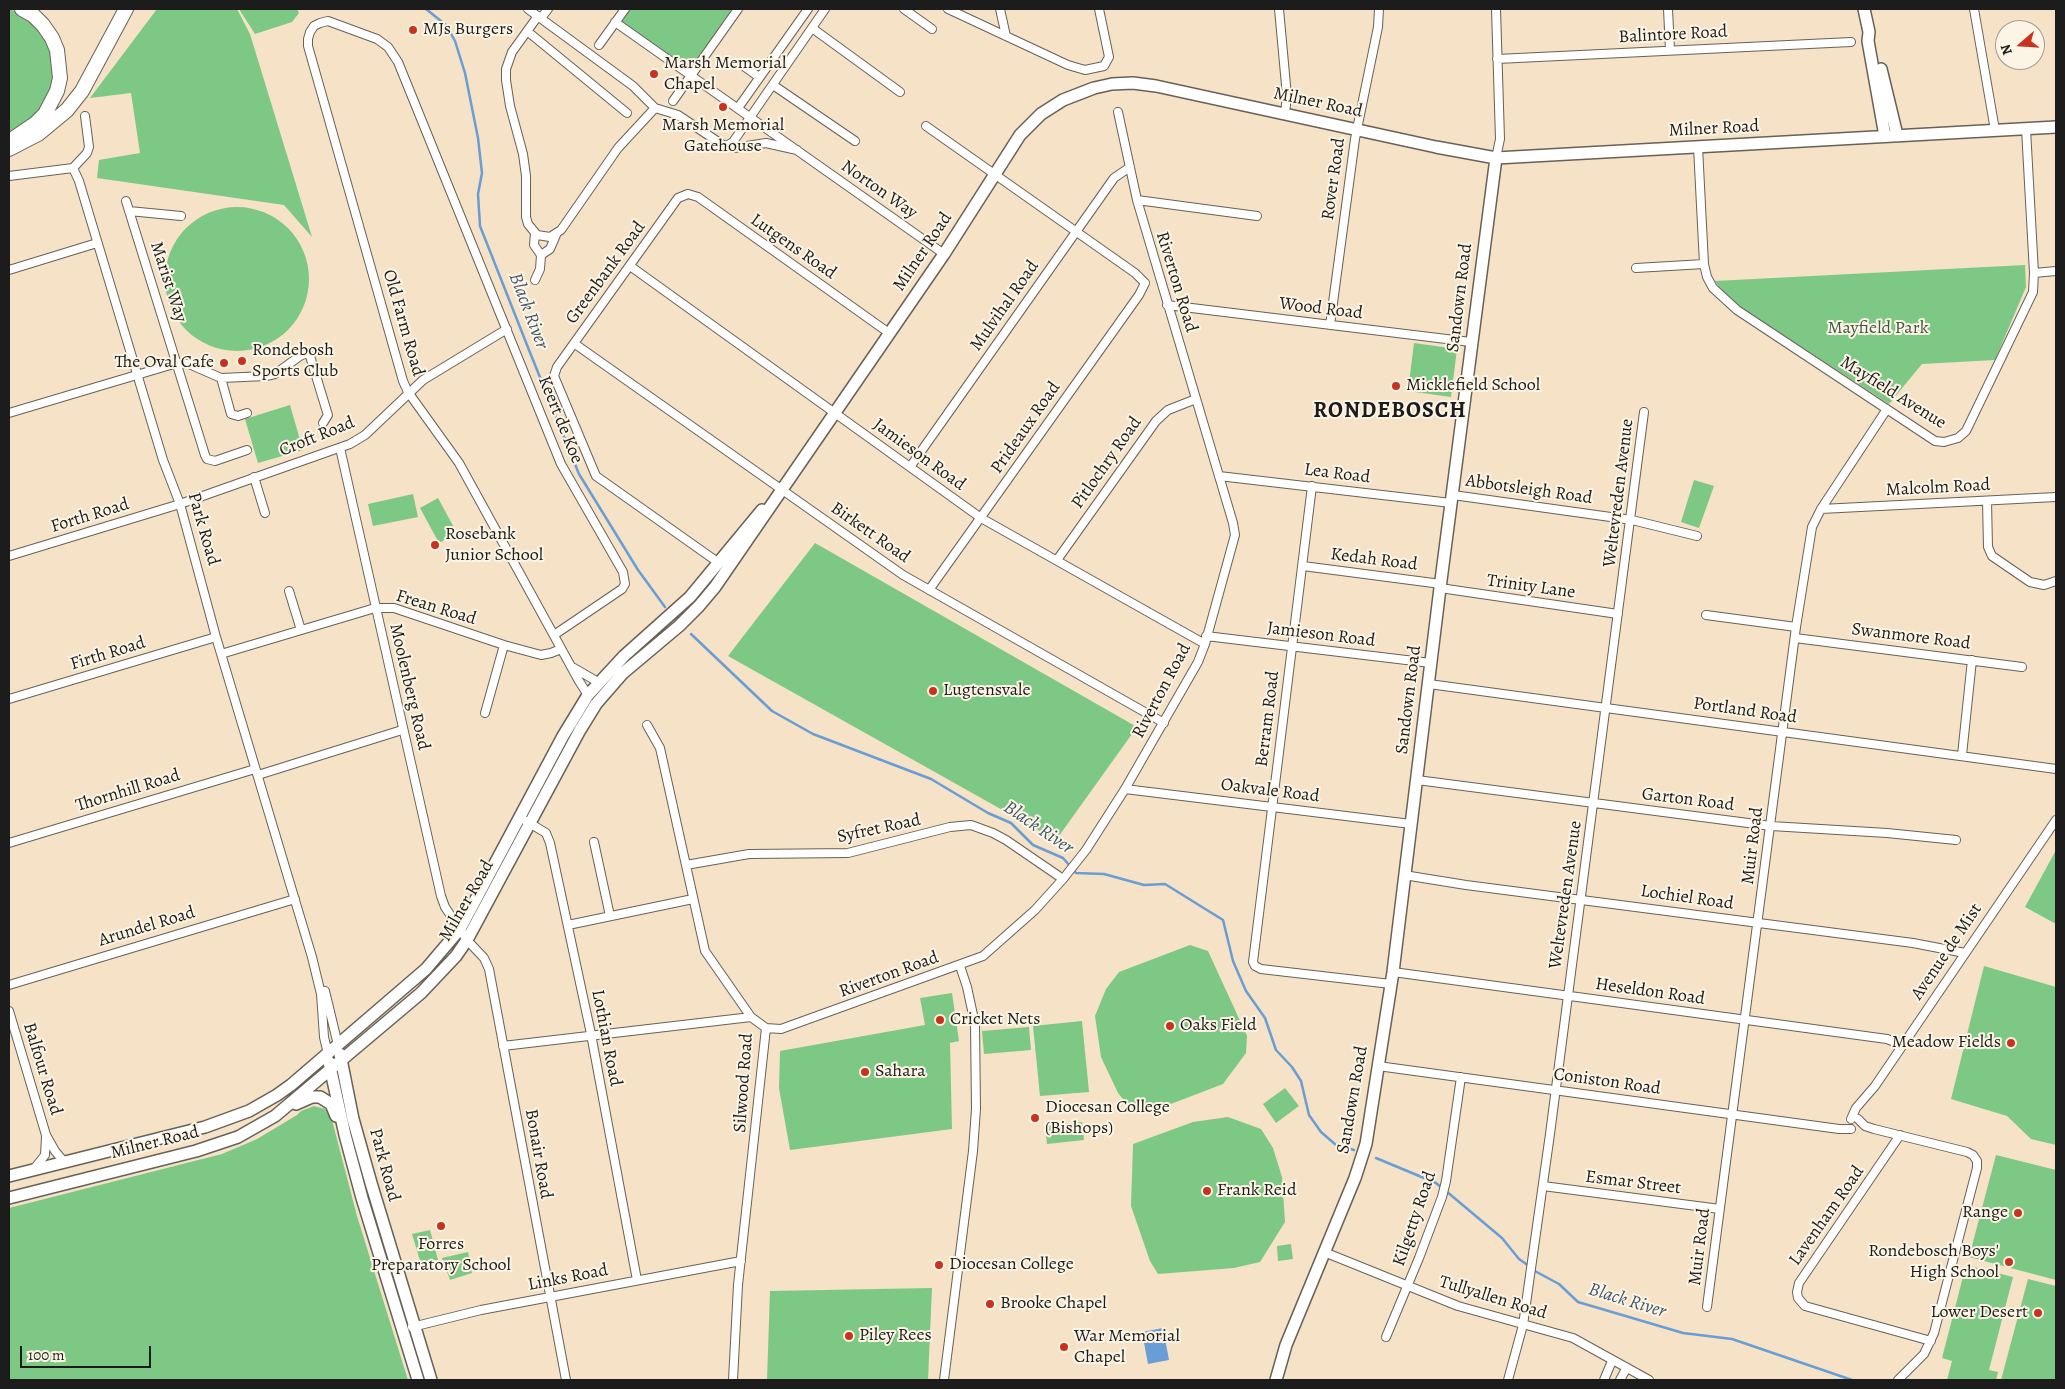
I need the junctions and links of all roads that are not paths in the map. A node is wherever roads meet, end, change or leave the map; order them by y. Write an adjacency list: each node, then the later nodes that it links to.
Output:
1 (22, 9): 52 (highway)
2 (126, 9): 57 (highway)
3 (528, 9): 19 (street)
4 (548, 9): 19 (street)
5 (625, 9): 21 (street)
6 (738, 9): 32 (street)
7 (808, 9): 33 (street)
8 (824, 9): 22 (street)
9 (904, 9): 23 (street)
10 (948, 9): 26 (street)
11 (1000, 9): 26 (street)
12 (1099, 9): 26 (street)
13 (1279, 9): 41 (street)
14 (1379, 9): 46 (street, Rover Road)
15 (1496, 9): 30 (street, Sandown Road)
16 (1668, 9): 29 (street)
17 (1864, 9): 25 (main road)
18 (1974, 9): 48 (street)
19 (540, 17): 24 (street); 37 (street)
20 (328, 21): 87 (street, Keert de Koe); 94 (street, Old Farm Road)
21 (615, 22): 28 (street); 32 (street, Norton Way)
22 (812, 28): 34 (street); 35 (street)
23 (932, 29)
24 (527, 31): 40 (street); 71 (street)
25 (1869, 32): 49 (main road); 50 (main road)
26 (1006, 36)
27 (1851, 42): 29 (street, Balintore Road)
28 (599, 45)
29 (1670, 50): 30 (street, Balintore Road)
30 (1497, 59): 59 (street, Sandown Road)
31 (745, 67): 33 (street)
32 (691, 75): 36 (street); 38 (street, Norton Way)
33 (759, 77): 38 (street)
34 (773, 85): 43 (street); 53 (street)
35 (900, 92)
36 (673, 101)
37 (655, 108): 54 (street); 72 (street)
38 (738, 108): 43 (street, Norton Way)
39 (1118, 112): 60 (street, Riverton Road)
40 (627, 113)
41 (1285, 113): 46 (main road, Milner Road); 62 (main road, Milner Road)
42 (85, 116): 61 (street)
43 (750, 117): 51 (street); 58 (street, Norton Way)
44 (926, 126): 62 (street)
45 (2056, 128): 47 (main road, Milner Road)
46 (1357, 129): 59 (main road, Milner Road); 86 (street, Rover Road)
47 (2026, 129): 48 (main road, Milner Road); 81 (street, Mayfield Avenue)
48 (1995, 130): 49 (main road, Milner Road)
49 (1897, 135): 50 (main road, Milner Road)
50 (1885, 136): 56 (main road, Milner Road)
51 (736, 137): 54 (street); 55 (street)
52 (9, 140)
53 (855, 141)
54 (726, 146): 55 (street)
55 (742, 146): 58 (street)
56 (1698, 147): 59 (main road, Milner Road); 76 (street, Mayfield Avenue)
57 (9, 149)
58 (797, 150): 74 (street, Norton Way)
59 (1496, 158): 89 (main road, Sandown Road)
60 (1130, 167): 65 (street, Riverton Road); 70 (street, Mulvihal Road)
61 (73, 168): 63 (street); 73 (street, Park Road)
62 (996, 174): 70 (street); 74 (main road, Milner Road)
63 (9, 176)
64 (678, 198): 77 (street, Greenbank Road); 88 (street, Lutgens Road)
65 (1137, 200): 69 (street); 82 (street, Riverton Road)
66 (126, 201): 67 (street, Marist Way)
67 (129, 211): 68 (street, Marist Way); 91 (street, Marist Way)
68 (181, 216)
69 (1256, 216)
70 (1076, 231): 84 (street); 104 (street, Mulvihal Road)
71 (535, 233): 72 (street); 75 (street)
72 (556, 235): 75 (street)
73 (97, 243): 79 (street); 92 (street, Park Road)
74 (944, 254): 88 (main road, Milner Road)
75 (541, 255): 83 (street)
76 (1704, 264): 78 (street); 96 (street, Mayfield Avenue)
77 (630, 266): 90 (street, Greenbank Road); 100 (street, Jamieson Road)
78 (1636, 268)
79 (9, 270)
80 (2056, 271): 81 (street)
81 (2034, 272): 96 (street, Mayfield Avenue)
82 (1159, 279): 84 (street); 85 (street, Riverton Road)
83 (535, 280)
84 (1145, 283): 115 (street, Prideaux Road)
85 (1168, 305): 86 (street, Wood Road); 95 (street, Riverton Road)
86 (1330, 325): 89 (street, Wood Road)
87 (507, 329): 94 (street, Croft Road); 131 (street, Keert de Koe)
88 (889, 333): 100 (main road, Milner Road)
89 (1471, 342): 110 (main road, Sandown Road)
90 (575, 344): 108 (street, Birkett Road); 120 (street, Greenbank Road)
91 (177, 363): 92 (street); 93 (street); 103 (street, Marist Way)
92 (136, 374): 98 (street); 112 (street, Park Road)
93 (221, 378): 99 (street); 101 (street)
94 (408, 392): 102 (street, Croft Road); 131 (street, Old Farm Road)
95 (1196, 398): 105 (street, Riverton Road); 119 (street, Pitlochry Road)
96 (1887, 409): 113 (street, Muir Road)
97 (1644, 412): 116 (street, Weltevreden Avenue)
98 (9, 413)
99 (247, 413)
100 (835, 413): 104 (street, Jamieson Road); 108 (main road, Milner Road)
101 (323, 423)
102 (340, 448): 106 (street, Croft Road); 126 (street, Moolenberg Road)
103 (247, 450)
104 (910, 467): 115 (street, Jamieson Road)
105 (1219, 476): 107 (street, Lea Road); 134 (street, Riverton Road)
106 (254, 477): 112 (street, Croft Road); 114 (street)
107 (1312, 486): 110 (street, Lea Road); 121 (street, Berram Road)
108 (779, 492): 120 (main road, Milner Road); 124 (street, Birkett Road); 162 (main road, Milner Road)
109 (2056, 497): 111 (street, Malcolm Road)
110 (1452, 499): 116 (street, Abbotsleigh Road); 123 (main road, Sandown Road)
111 (1987, 501): 113 (street, Malcolm Road); 122 (street)
112 (180, 504): 118 (street, Forth Road); 132 (street, Park Road)
113 (1820, 509): 129 (street, Muir Road)
114 (265, 513)
115 (981, 518): 119 (street, Jamieson Road); 124 (street, Prideaux Road)
116 (1632, 520): 117 (street, Abbotsleigh Road); 127 (street, Weltevreden Avenue)
117 (1696, 536)
118 (9, 556)
119 (1057, 560): 134 (street, Jamieson Road)
120 (719, 563): 143 (main road, Milner Road)
121 (1303, 566): 123 (street, Kedah Road); 136 (street, Berram Road)
122 (2056, 581)
123 (1440, 586): 127 (street, Trinity Lane); 140 (main road, Sandown Road)
124 (929, 590): 149 (street, Birkett Road)
125 (289, 591): 130 (street)
126 (375, 608): 130 (street, Frean Road); 135 (street, Frean Road); 151 (street, Moolenberg Road)
127 (1618, 614): 147 (street, Weltevreden Avenue)
128 (1706, 615): 129 (street)
129 (1796, 627): 133 (street, Muir Road)
130 (301, 630): 138 (street, Frean Road)
131 (554, 635): 137 (street, Old Farm Road)
132 (216, 637): 138 (street, Park Road); 146 (street, Firth Road)
133 (1795, 638): 139 (street, Swanmore Road); 152 (street, Muir Road)
134 (1206, 640): 136 (street, Jamieson Road); 149 (street, Riverton Road)
135 (504, 645): 137 (street, Frean Road); 148 (street)
136 (1292, 646): 140 (street, Jamieson Road); 159 (street, Berram Road)
137 (561, 649): 141 (street, Old Farm Road)
138 (221, 654): 155 (street, Park Road)
139 (1972, 660): 142 (street, Swanmore Road); 153 (street)
140 (1431, 663): 144 (main road, Sandown Road)
141 (572, 667): 143 (street, Old Farm Road); 145 (street, Old Farm Road)
142 (2022, 667)
143 (598, 682): 145 (main road, Milner Road)
144 (1429, 684): 147 (street, Portland Road); 156 (main road, Sandown Road)
145 (588, 696): 160 (main road, Milner Road)
146 (9, 699)
147 (1606, 708): 152 (street, Portland Road); 158 (street, Weltevreden Avenue)
148 (485, 713)
149 (1164, 723): 157 (street, Riverton Road)
150 (647, 725): 168 (street, Silwood Road)
151 (402, 730): 155 (street, Thornhill Road); 177 (street, Moolenberg Road)
152 (1784, 732): 153 (street, Portland Road); 164 (street, Muir Road)
153 (1962, 755): 154 (street, Portland Road)
154 (2056, 769)
155 (257, 772): 166 (street, Thornhill Road); 171 (street, Park Road)
156 (1417, 780): 158 (street, Garton Road); 163 (main road, Sandown Road)
157 (1124, 789): 159 (street, Oakvale Road); 170 (street, Riverton Road)
158 (1594, 803): 164 (street, Garton Road); 173 (street, Weltevreden Avenue)
159 (1273, 806): 163 (street, Oakvale Road); 183 (street, Berram Road)
160 (520, 818): 162 (street, Lothian Road); 177 (main road, Milner Road)
161 (2056, 820): 179 (street, Avenue de Mist)
162 (531, 824): 176 (street, Lothian Road); 178 (main road, Milner Road)
163 (1411, 824): 169 (main road, Sandown Road)
164 (1771, 826): 165 (street, Garton Road); 175 (street, Muir Road)
165 (1956, 840)
166 (9, 842)
167 (594, 842): 174 (street)
168 (686, 865): 170 (street, Syfret Road); 172 (street, Silwood Road)
169 (1404, 875): 173 (street, Lochiel Road); 182 (main road, Sandown Road)
170 (1064, 878): 181 (street, Riverton Road)
171 (295, 899): 180 (street, Park Road); 184 (street, Arundel Road)
172 (693, 899): 174 (street); 187 (street, Silwood Road)
173 (1581, 899): 175 (street, Lochiel Road); 185 (street, Weltevreden Avenue)
174 (610, 916): 176 (street)
175 (1758, 922): 179 (street, Lochiel Road); 188 (street, Muir Road)
176 (568, 925): 190 (street, Lothian Road)
177 (460, 929): 178 (street, Moolenberg Road); 191 (main road, Milner Road)
178 (467, 940): 193 (street, Bonair Road); 195 (main road, Milner Road)
179 (1965, 953): 192 (street, Avenue de Mist)
180 (312, 957): 191 (street, Park Road); 194 (street, Park Road)
181 (960, 966): 189 (street, Riverton Road); 229 (street)
182 (1393, 972): 183 (main road, Sandown Road); 185 (street, Heseldon Road)
183 (1391, 984): 196 (main road, Sandown Road)
184 (9, 985)
185 (1568, 996): 188 (street, Heseldon Road); 199 (street, Weltevreden Avenue)
186 (9, 1011): 203 (street, Balfour Road)
187 (751, 1017): 189 (street, Silwood Road); 190 (street)
188 (1746, 1020): 192 (street, Heseldon Road); 200 (street, Muir Road)
189 (766, 1028): 213 (street, Silwood Road)
190 (591, 1034): 193 (street); 214 (street, Lothian Road)
191 (338, 1045): 194 (main road, Milner Road); 195 (main road, Park Road)
192 (1902, 1045): 202 (street, Avenue de Mist)
193 (503, 1046): 216 (street, Bonair Road)
194 (328, 1054): 197 (main road, Park Road); 206 (main road, Milner Road)
195 (341, 1060): 197 (main road, Milner Road); 219 (main road, Park Road)
196 (1378, 1066): 198 (street, Coniston Road); 212 (main road, Sandown Road)
197 (331, 1068): 201 (main road, Milner Road); 205 (main road, Park Road)
198 (1461, 1077): 199 (street, Coniston Road); 215 (street, Kilgetty Road)
199 (1556, 1090): 200 (street, Coniston Road); 209 (street, Weltevreden Avenue)
200 (1732, 1114): 202 (street, Coniston Road); 211 (street, Muir Road)
201 (275, 1116): 205 (main road); 210 (main road, Milner Road)
202 (1854, 1124): 204 (street, Coniston Road)
203 (46, 1135): 206 (street, Balfour Road); 207 (street, Balfour Road)
204 (1900, 1135): 222 (street, Coniston Road); 222 (street, Lavenham Road)
205 (345, 1136): 220 (main road, Park Road)
206 (65, 1163): 207 (main road, Milner Road)
207 (33, 1170): 208 (main road, Milner Road)
208 (9, 1176)
209 (1543, 1186): 211 (street, Esmar Street); 218 (street, Weltevreden Avenue)
210 (9, 1198)
211 (1720, 1209): 217 (street, Muir Road)
212 (1324, 1252): 215 (street, Tullyallen Road); 230 (main road, Sandown Road)
213 (741, 1262): 214 (street, Links Road); 228 (street, Silwood Road)
214 (637, 1280): 216 (street, Links Road)
215 (1407, 1287): 218 (street, Tullyallen Road); 221 (street, Kilgetty Road)
216 (550, 1297): 219 (street, Links Road); 227 (street, Bonair Road)
217 (1707, 1307)
218 (1523, 1325): 223 (street, Tullyallen Road); 231 (street, Weltevreden Avenue)
219 (414, 1327): 220 (street, Links Road); 226 (main road, Park Road)
220 (402, 1330): 225 (main road, Park Road)
221 (1386, 1337)
222 (1930, 1341): 235 (street)
223 (1612, 1361): 224 (street, Tullyallen Road); 232 (street)
224 (1626, 1369): 233 (street); 234 (street, Tullyallen Road)
225 (418, 1380)
226 (431, 1380)
227 (566, 1380)
228 (733, 1380)
229 (944, 1380)
230 (1276, 1380)
231 (1508, 1380)
232 (1604, 1380)
233 (1620, 1380)
234 (1649, 1380)
235 (1898, 1380)

